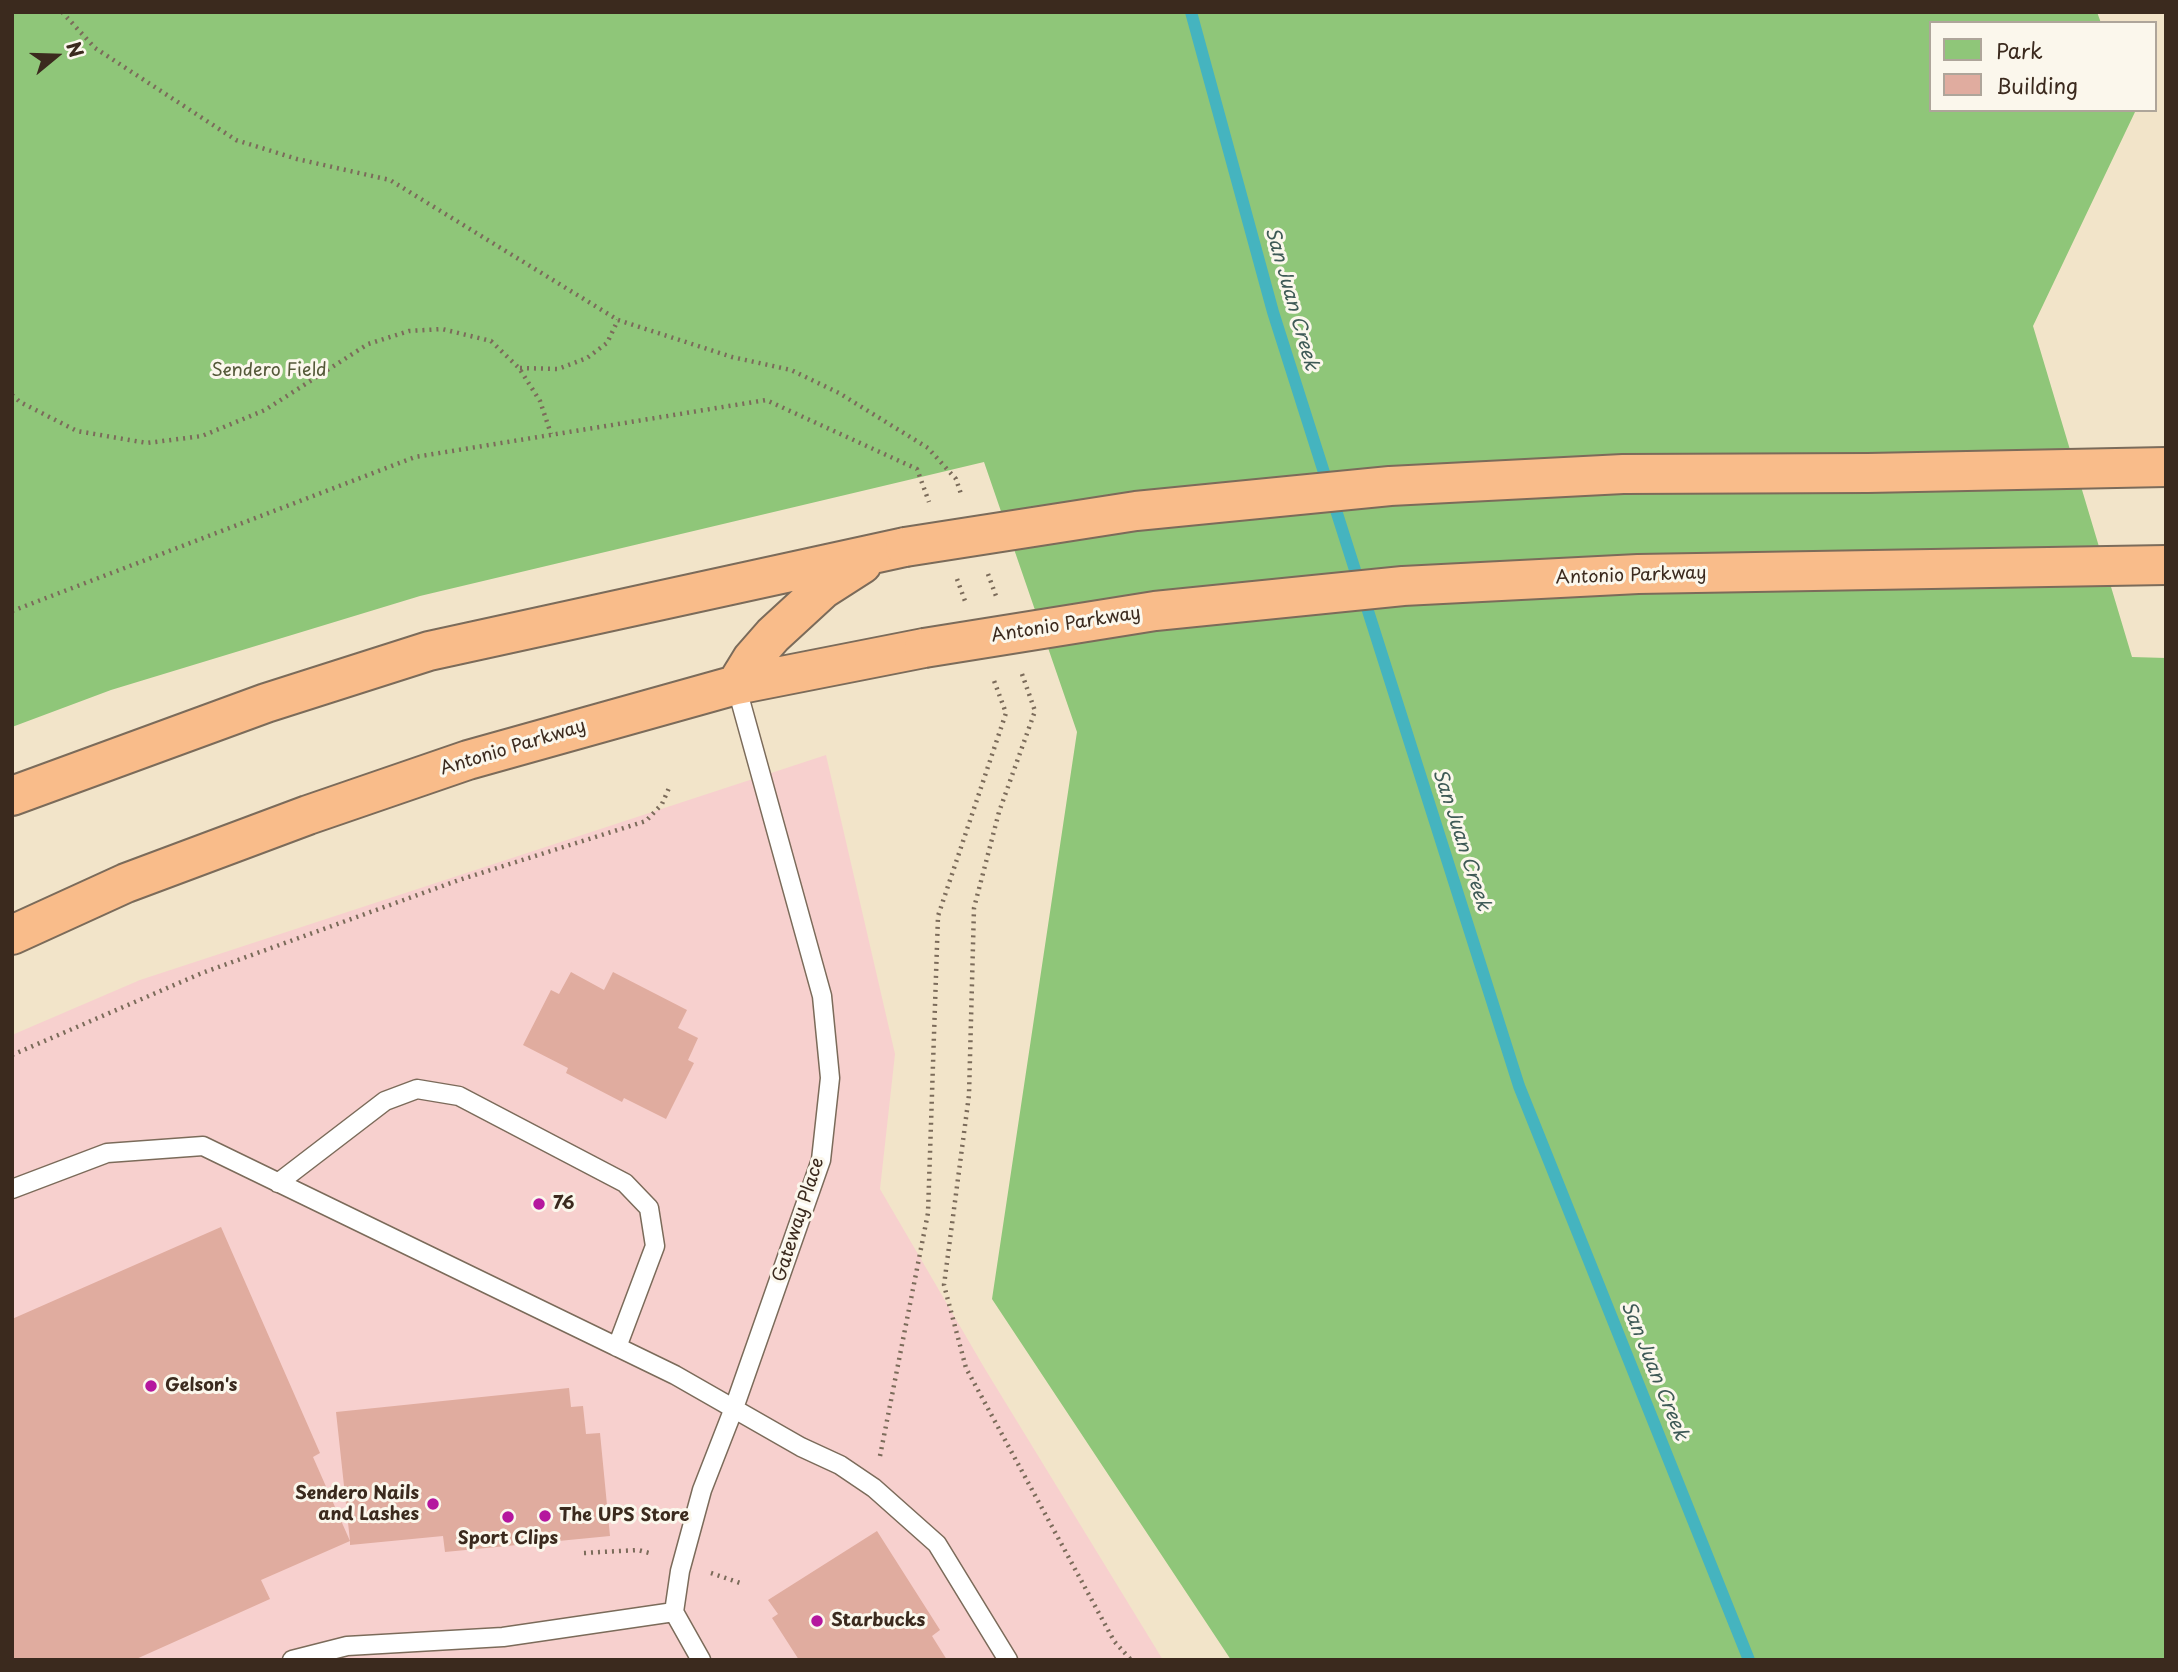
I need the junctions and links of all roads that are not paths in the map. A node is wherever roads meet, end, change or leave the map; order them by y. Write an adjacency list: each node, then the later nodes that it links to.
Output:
1 (2166, 467): 2 (highway, bridge)
2 (892, 550): 4 (highway); 5 (highway)
3 (2166, 565): 4 (highway, Antonio Parkway, bridge)
4 (736, 685): 6 (highway, Antonio Parkway); 10 (lane, Gateway Place)
5 (12, 796)
6 (12, 935)
7 (278, 1182): 8 (lane); 9 (lane); 9 (lane)
8 (12, 1189)
9 (617, 1347): 10 (lane)
10 (734, 1408): 11 (lane, Gateway Place); 14 (lane)
11 (674, 1612): 12 (lane); 13 (lane)
12 (292, 1660)
13 (701, 1660)
14 (1008, 1660)

